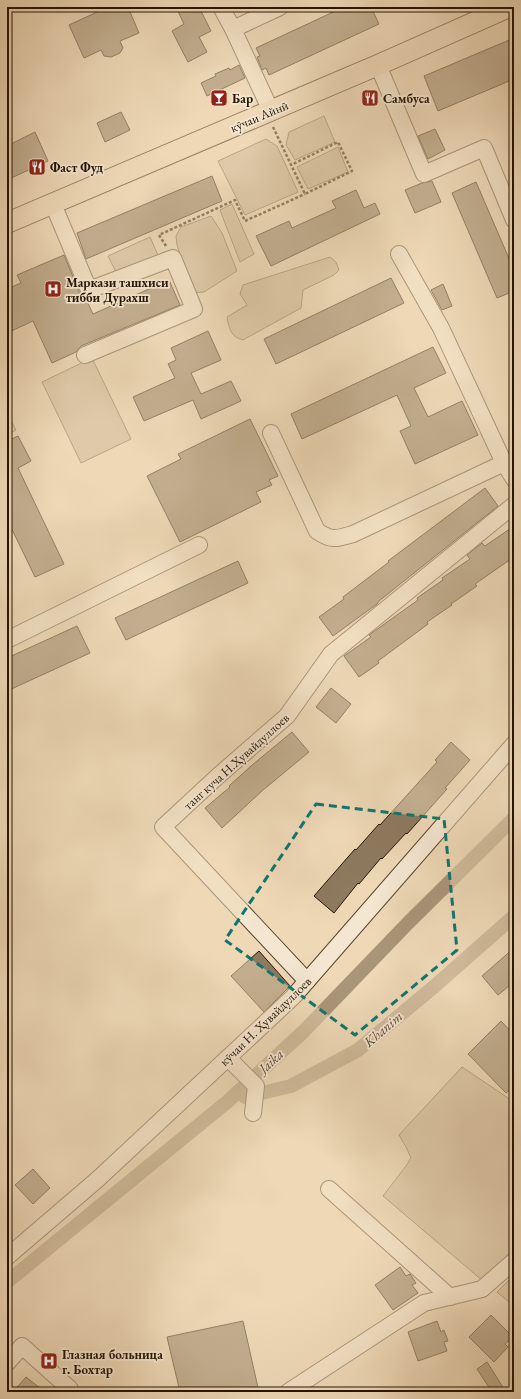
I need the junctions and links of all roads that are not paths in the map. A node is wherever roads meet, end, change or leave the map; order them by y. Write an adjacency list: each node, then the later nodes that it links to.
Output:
1 (221, 7): 4 (street)
2 (280, 7): 4 (street)
3 (509, 7): 5 (main road, кӯчаи Айнӣ)
4 (234, 29): 6 (street)
5 (378, 65): 6 (main road, кӯчаи Айнӣ); 8 (street)
6 (271, 118): 7 (main road, кӯчаи Айнӣ)
7 (53, 204): 9 (main road, кӯчаи Айнӣ); 11 (street)
8 (514, 220)
9 (7, 223)
10 (399, 254): 13 (street)
11 (85, 355)
12 (271, 433): 13 (street)
13 (504, 463): 14 (street)
14 (514, 479)
15 (514, 505): 19 (street, танг куча Н.Ҳувайдуллоев)
16 (200, 545): 17 (street)
17 (7, 640)
18 (514, 744): 19 (street, кӯчаи Н. Ҳувайдуллоев)
19 (307, 981): 20 (street, кӯчаи Н. Ҳувайдуллоев)
20 (228, 1058): 21 (street); 23 (street, кӯчаи Н. Ҳувайдуллоев)
21 (253, 1114)
22 (329, 1189): 25 (street)
23 (7, 1257)
24 (514, 1261): 25 (street)
25 (450, 1297): 28 (street)
26 (7, 1363): 27 (street)
27 (68, 1392)
28 (288, 1392)

